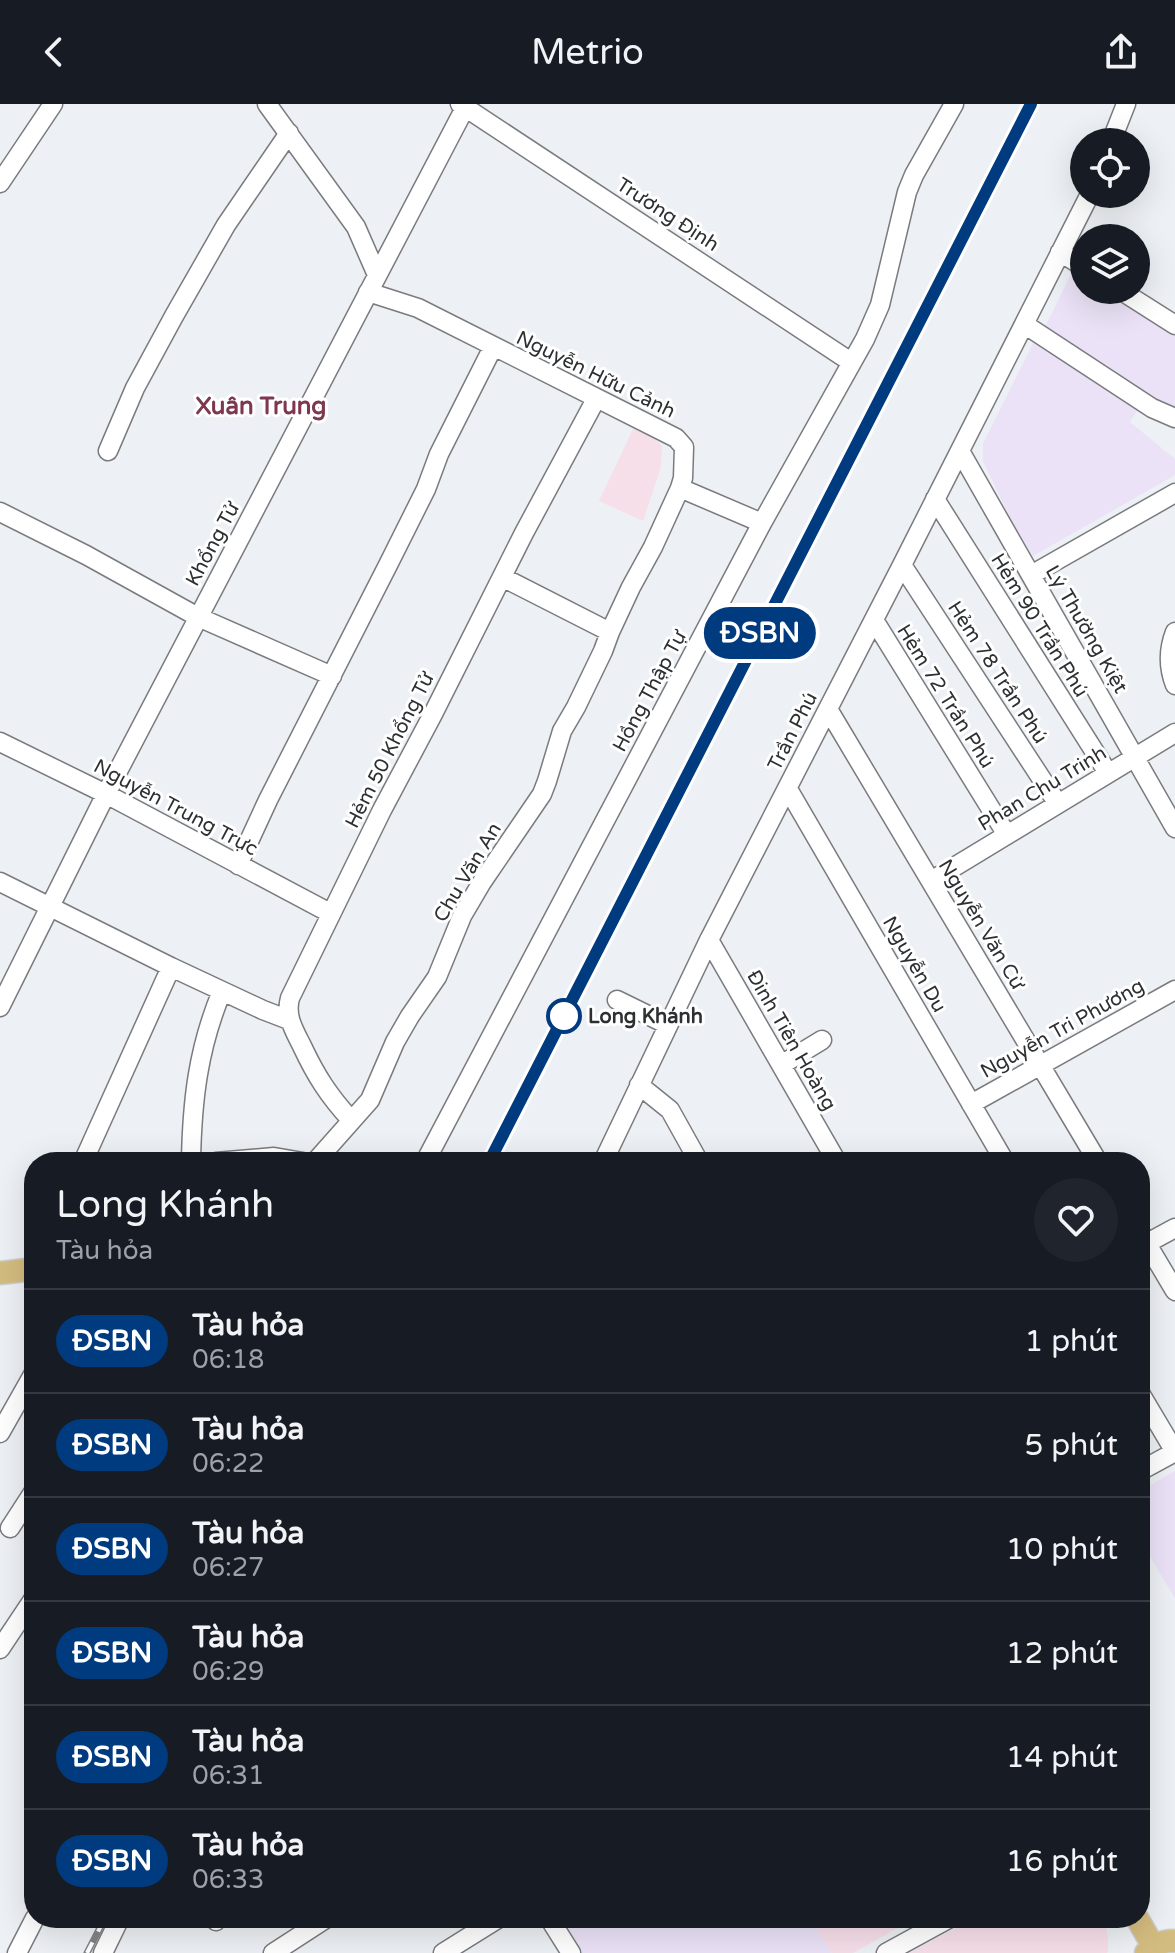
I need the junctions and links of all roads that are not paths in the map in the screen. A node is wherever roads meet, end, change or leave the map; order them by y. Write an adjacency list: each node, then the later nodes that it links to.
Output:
1 (53, 104): 8 (street)
2 (267, 104): 7 (street)
3 (954, 104): 18 (street, Hồng Thập Tự)
4 (1126, 104): 6 (street)
5 (464, 105): 12 (street, Khổng Tử); 18 (street, Trương Định)
6 (1117, 128)
7 (289, 133): 12 (street); 21 (street)
8 (0, 183)
9 (1083, 208): 10 (street, Trần Phú)
10 (1060, 252): 11 (street); 15 (street, Trần Phú)
11 (1070, 258)
12 (377, 275): 13 (street, Khổng Tử)
13 (368, 292): 17 (street, Nguyễn Hữu Cảnh); 31 (street, Khổng Tử)
14 (1142, 304): 16 (street)
15 (1024, 324): 20 (street); 22 (street, Trần Phú)
16 (1175, 325)
17 (493, 347): 19 (street, Nguyễn Hữu Cảnh); 35 (street)
18 (851, 362): 27 (street, Hồng Thập Tự)
19 (596, 399): 23 (street, Nguyễn Hữu Cảnh); 30 (street, Hẻm 50 Khổng Tử)
20 (1175, 418)
21 (108, 451)
22 (960, 451): 25 (street, Trần Phú); 29 (street, Lý Thường Kiệt)
23 (680, 488): 27 (street); 33 (street, Chu Văn An)
24 (1175, 493): 29 (street)
25 (935, 499): 28 (street, Trần Phú); 41 (street, Hẻm 90 Trần Phú)
26 (0, 512): 31 (street)
27 (762, 523): 69 (street, Hồng Thập Tự)
28 (902, 565): 32 (street, Trần Phú); 44 (street, Hẻm 78 Trần Phú)
29 (1031, 575): 40 (street, Lý Thường Kiệt)
30 (502, 577): 33 (street); 51 (street, Hẻm 50 Khổng Tử)
31 (198, 617): 35 (street); 43 (street, Khổng Tử)
32 (874, 620): 37 (street, Trần Phú); 46 (street, Hẻm 72 Trần Phú)
33 (610, 632): 65 (street, Chu Văn An)
34 (1175, 632): 36 (street)
35 (332, 676): 47 (street)
36 (1175, 685)
37 (828, 709): 42 (street, Trần Phú); 48 (street, Nguyễn Văn Cừ)
38 (1175, 733): 40 (street, Phan Chu Trinh)
39 (0, 742): 43 (street, Nguyễn Trung Trực)
40 (1135, 757): 41 (street, Phan Chu Trinh); 45 (street, Lý Thường Kiệt)
41 (1108, 773): 44 (street, Phan Chu Trinh)
42 (788, 789): 52 (street, Trần Phú); 64 (street, Nguyễn Du)
43 (106, 794): 47 (street, Nguyễn Trung Trực); 50 (street, Khổng Tử)
44 (1058, 804): 46 (street, Phan Chu Trinh)
45 (1175, 828)
46 (1007, 835): 48 (street, Phan Chu Trinh)
47 (238, 865): 51 (street, Nguyễn Trung Trực)
48 (931, 881): 62 (street, Nguyễn Văn Cừ)
49 (0, 882): 50 (street)
50 (50, 907): 53 (street); 57 (street, Khổng Tử)
51 (330, 913): 58 (street, Hẻm 50 Khổng Tử)
52 (709, 940): 59 (street, Trần Phú); 61 (street, Đinh Tiên Hoàng)
53 (171, 967): 55 (street); 66 (street)
54 (1175, 990): 62 (street, Nguyễn Tri Phương)
55 (222, 991): 58 (street); 67 (street)
56 (617, 1000): 59 (street)
57 (0, 1007)
58 (289, 1020): 65 (street)
59 (668, 1025): 63 (street, Trần Phú)
60 (822, 1040): 61 (street)
61 (781, 1065): 72 (street, Đinh Tiên Hoàng)
62 (1041, 1065): 64 (street, Nguyễn Tri Phương); 74 (street, Nguyễn Văn Cừ)
63 (639, 1085): 70 (street, Trần Phú); 71 (street)
64 (971, 1104): 73 (street, Nguyễn Du)
65 (351, 1120): 68 (street, Chu Văn An)
66 (88, 1152)
67 (191, 1152)
68 (324, 1152)
69 (430, 1152)
70 (610, 1152)
71 (693, 1152)
72 (831, 1152)
73 (994, 1152)
74 (1092, 1152)
75 (1175, 1228): 76 (street)
76 (1150, 1238)
77 (1150, 1253): 80 (street)
78 (24, 1270): 79 (main road)
79 (0, 1273)
80 (1175, 1291)
81 (24, 1391): 83 (street)
82 (1150, 1410): 84 (street)
83 (0, 1433)
84 (1175, 1452): 85 (street)
85 (1150, 1466)
86 (24, 1506): 87 (street)
87 (10, 1528)
88 (24, 1613): 89 (street)
89 (0, 1649)
90 (30, 1928): 98 (street)
91 (115, 1928): 99 (street)
92 (312, 1928): 100 (street)
93 (483, 1928): 101 (street)
94 (555, 1928): 102 (street)
95 (932, 1928): 103 (street)
96 (1144, 1928): 97 (main road)
97 (1158, 1947)
98 (17, 1953)
99 (103, 1953)
100 (273, 1953)
101 (443, 1953)
102 (571, 1953)
103 (886, 1953)

